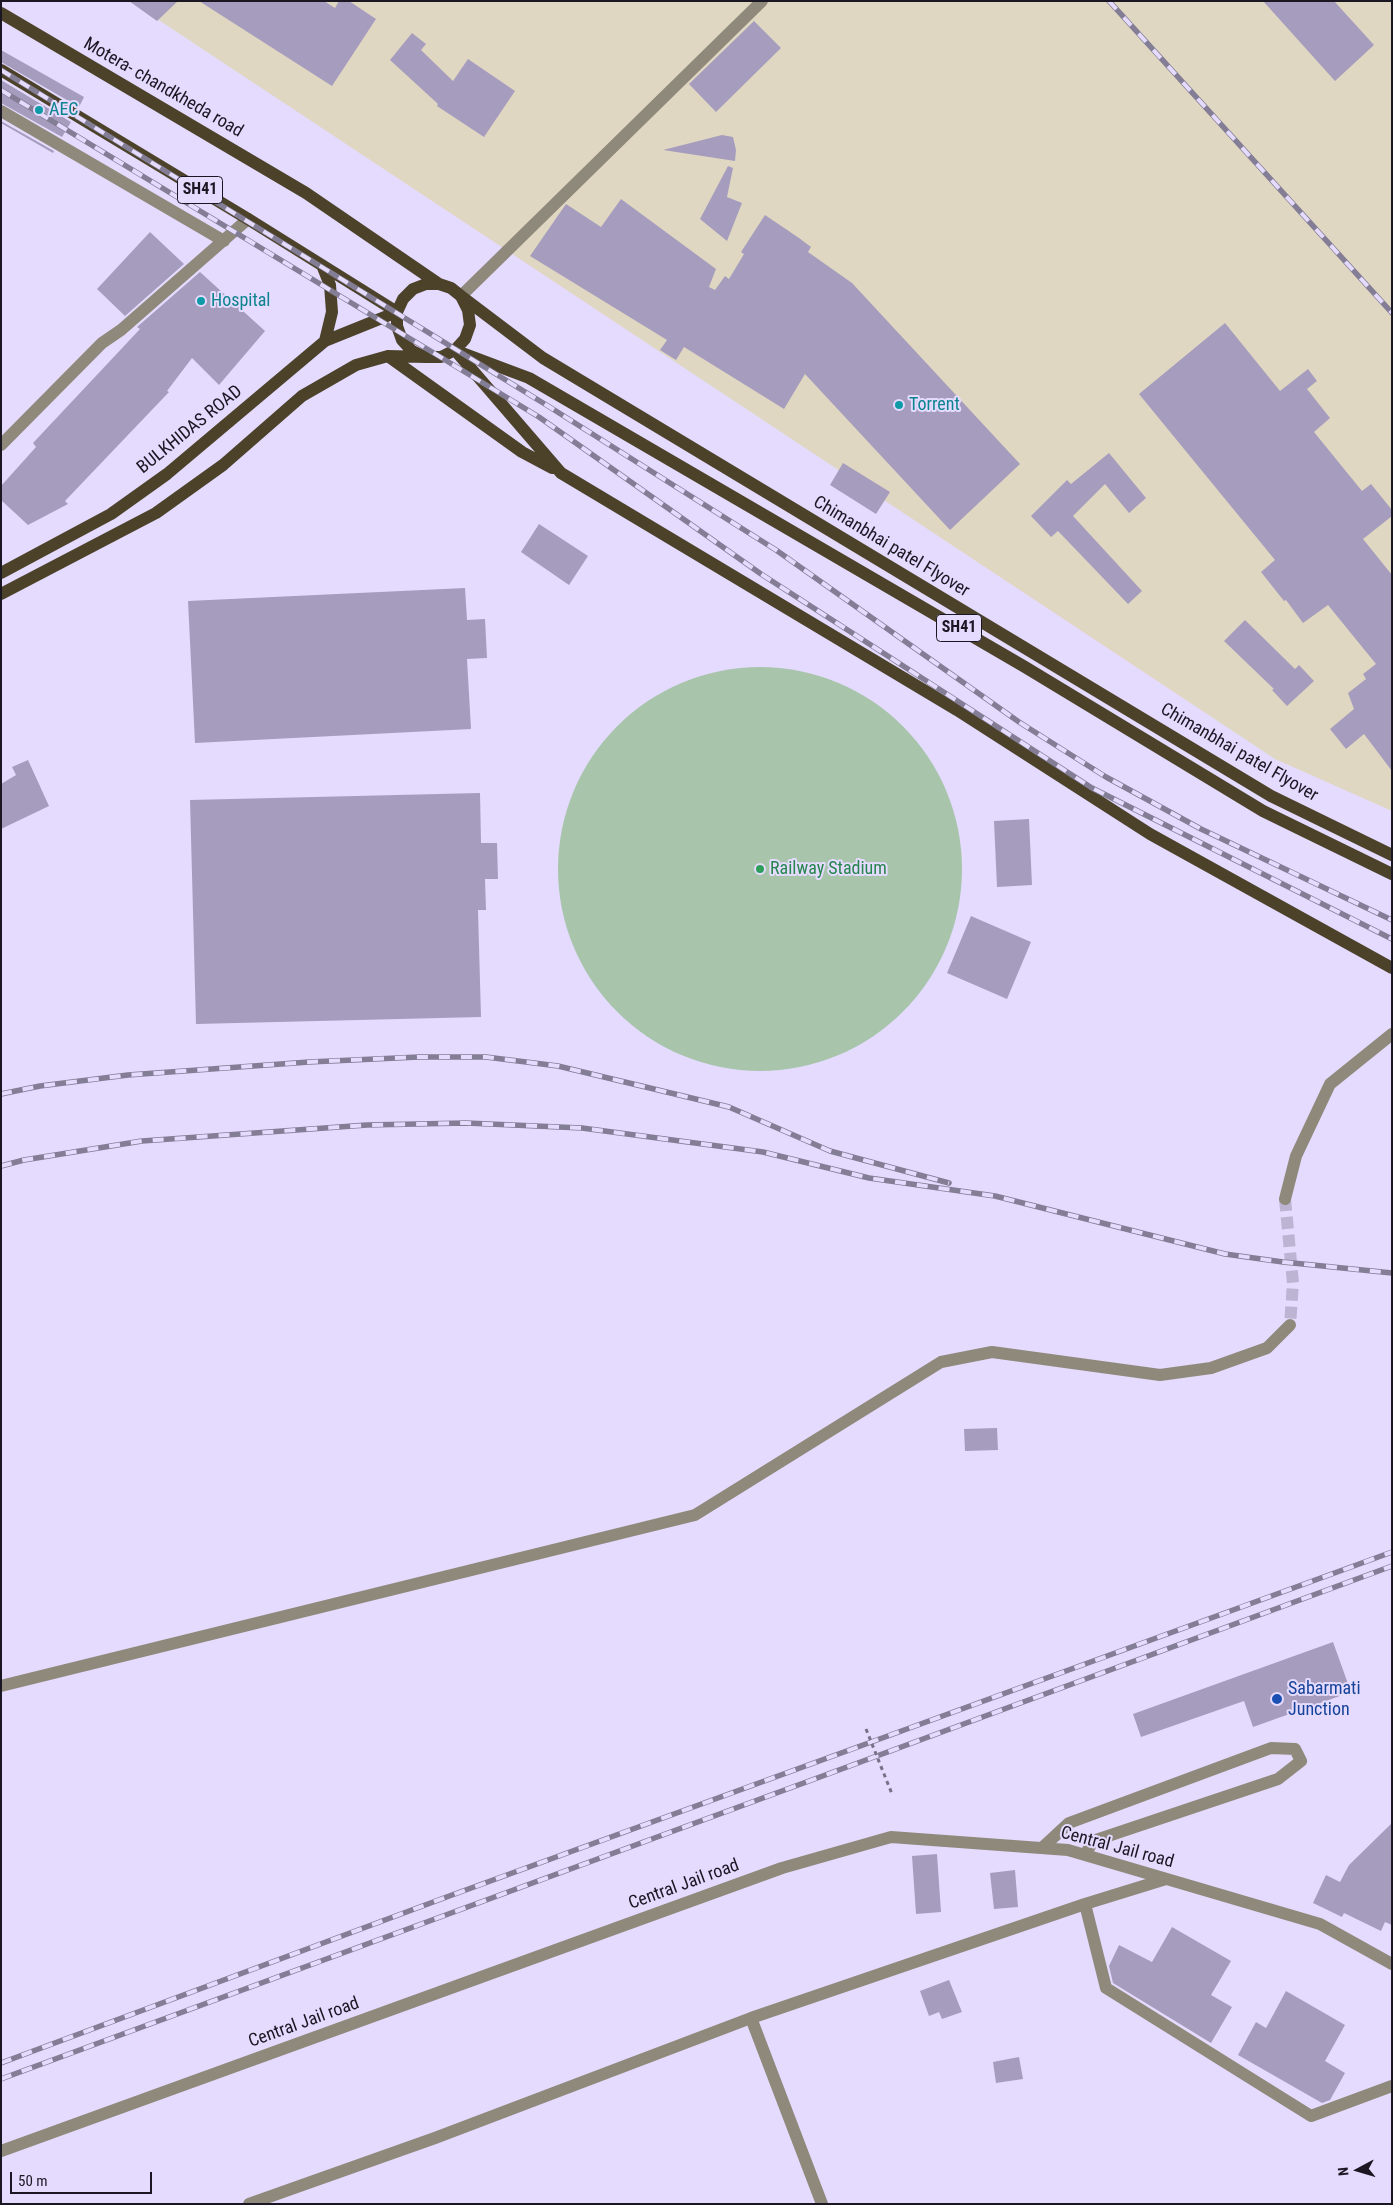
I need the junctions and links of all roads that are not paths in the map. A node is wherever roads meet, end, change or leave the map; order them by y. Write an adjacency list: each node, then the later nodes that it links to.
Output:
1 (762, 1): 9 (street)
2 (1, 13): 8 (main road, Motera- chandkheda road)
3 (1, 70): 5 (main road, SH41)
4 (1, 111): 6 (street)
5 (248, 219): 6 (street); 7 (main road, SH41)
6 (224, 241): 15 (street)
7 (322, 265): 10 (main road, SH41); 11 (main road)
8 (440, 284): 9 (main road); 10 (main road)
9 (461, 296): 12 (main road); 19 (main road, Chimanbhai patel Flyover / SH41)
10 (397, 312): 11 (main road, BULKHIDAS ROAD); 14 (main road)
11 (325, 341): 17 (main road, BULKHIDAS ROAD)
12 (455, 350): 14 (main road); 16 (main road); 20 (main road, Chimanbhai patel Flyover / SH41)
13 (388, 356): 14 (main road); 16 (main road); 18 (main road)
14 (426, 357)
15 (1, 445)
16 (561, 473): 21 (main road)
17 (1, 572)
18 (1, 594)
19 (1392, 855)
20 (1392, 874)
21 (1392, 968)
22 (1392, 1034): 23 (street)
23 (1285, 1200)
24 (1290, 1325): 25 (street)
25 (1, 1686)
26 (1042, 1848): 27 (street, Central Jail road); 27 (street); 33 (street, Central Jail road)
27 (1085, 1855): 28 (street, Central Jail road)
28 (1166, 1879): 29 (street); 30 (street, Central Jail road)
29 (1085, 1904): 31 (street); 32 (street)
30 (1392, 1964)
31 (751, 2018): 34 (street); 35 (street)
32 (1392, 2086)
33 (1, 2151)
34 (249, 2204)
35 (822, 2204)

